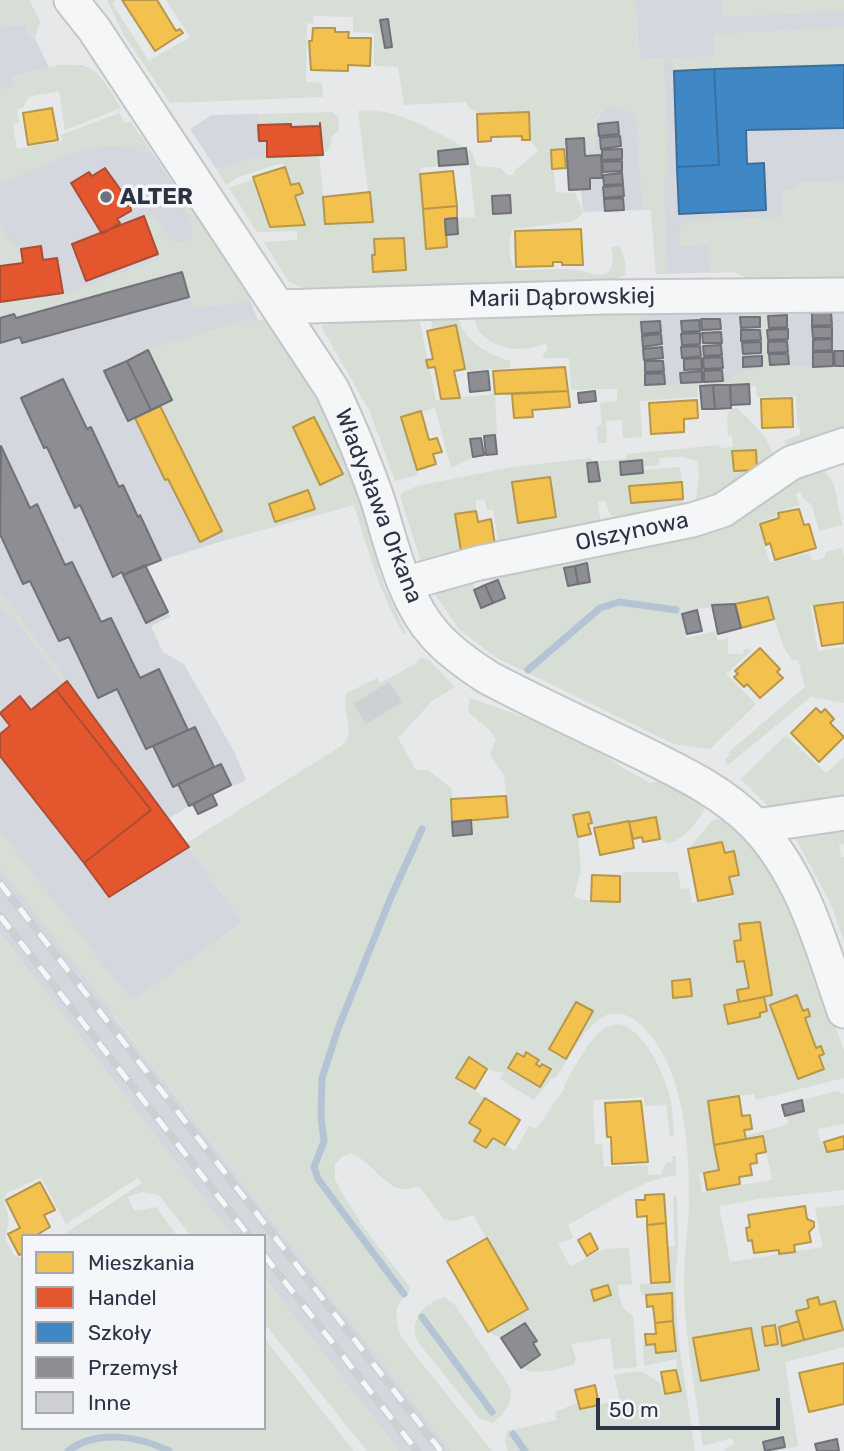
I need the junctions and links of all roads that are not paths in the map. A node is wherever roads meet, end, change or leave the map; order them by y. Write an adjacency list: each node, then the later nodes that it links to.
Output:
1 (71, 0): 3 (street, Władysława Orkana)
2 (79, 0): 3 (street, Władysława Orkana)
3 (94, 29): 5 (street, Władysława Orkana)
4 (844, 295): 5 (street, Marii Dąbrowskiej)
5 (279, 307): 7 (street, Władysława Orkana)
6 (844, 445): 7 (street, Olszynowa)
7 (406, 586): 9 (street, Władysława Orkana)
8 (844, 814): 9 (street)
9 (756, 826): 10 (street, Władysława Orkana)
10 (841, 990)

